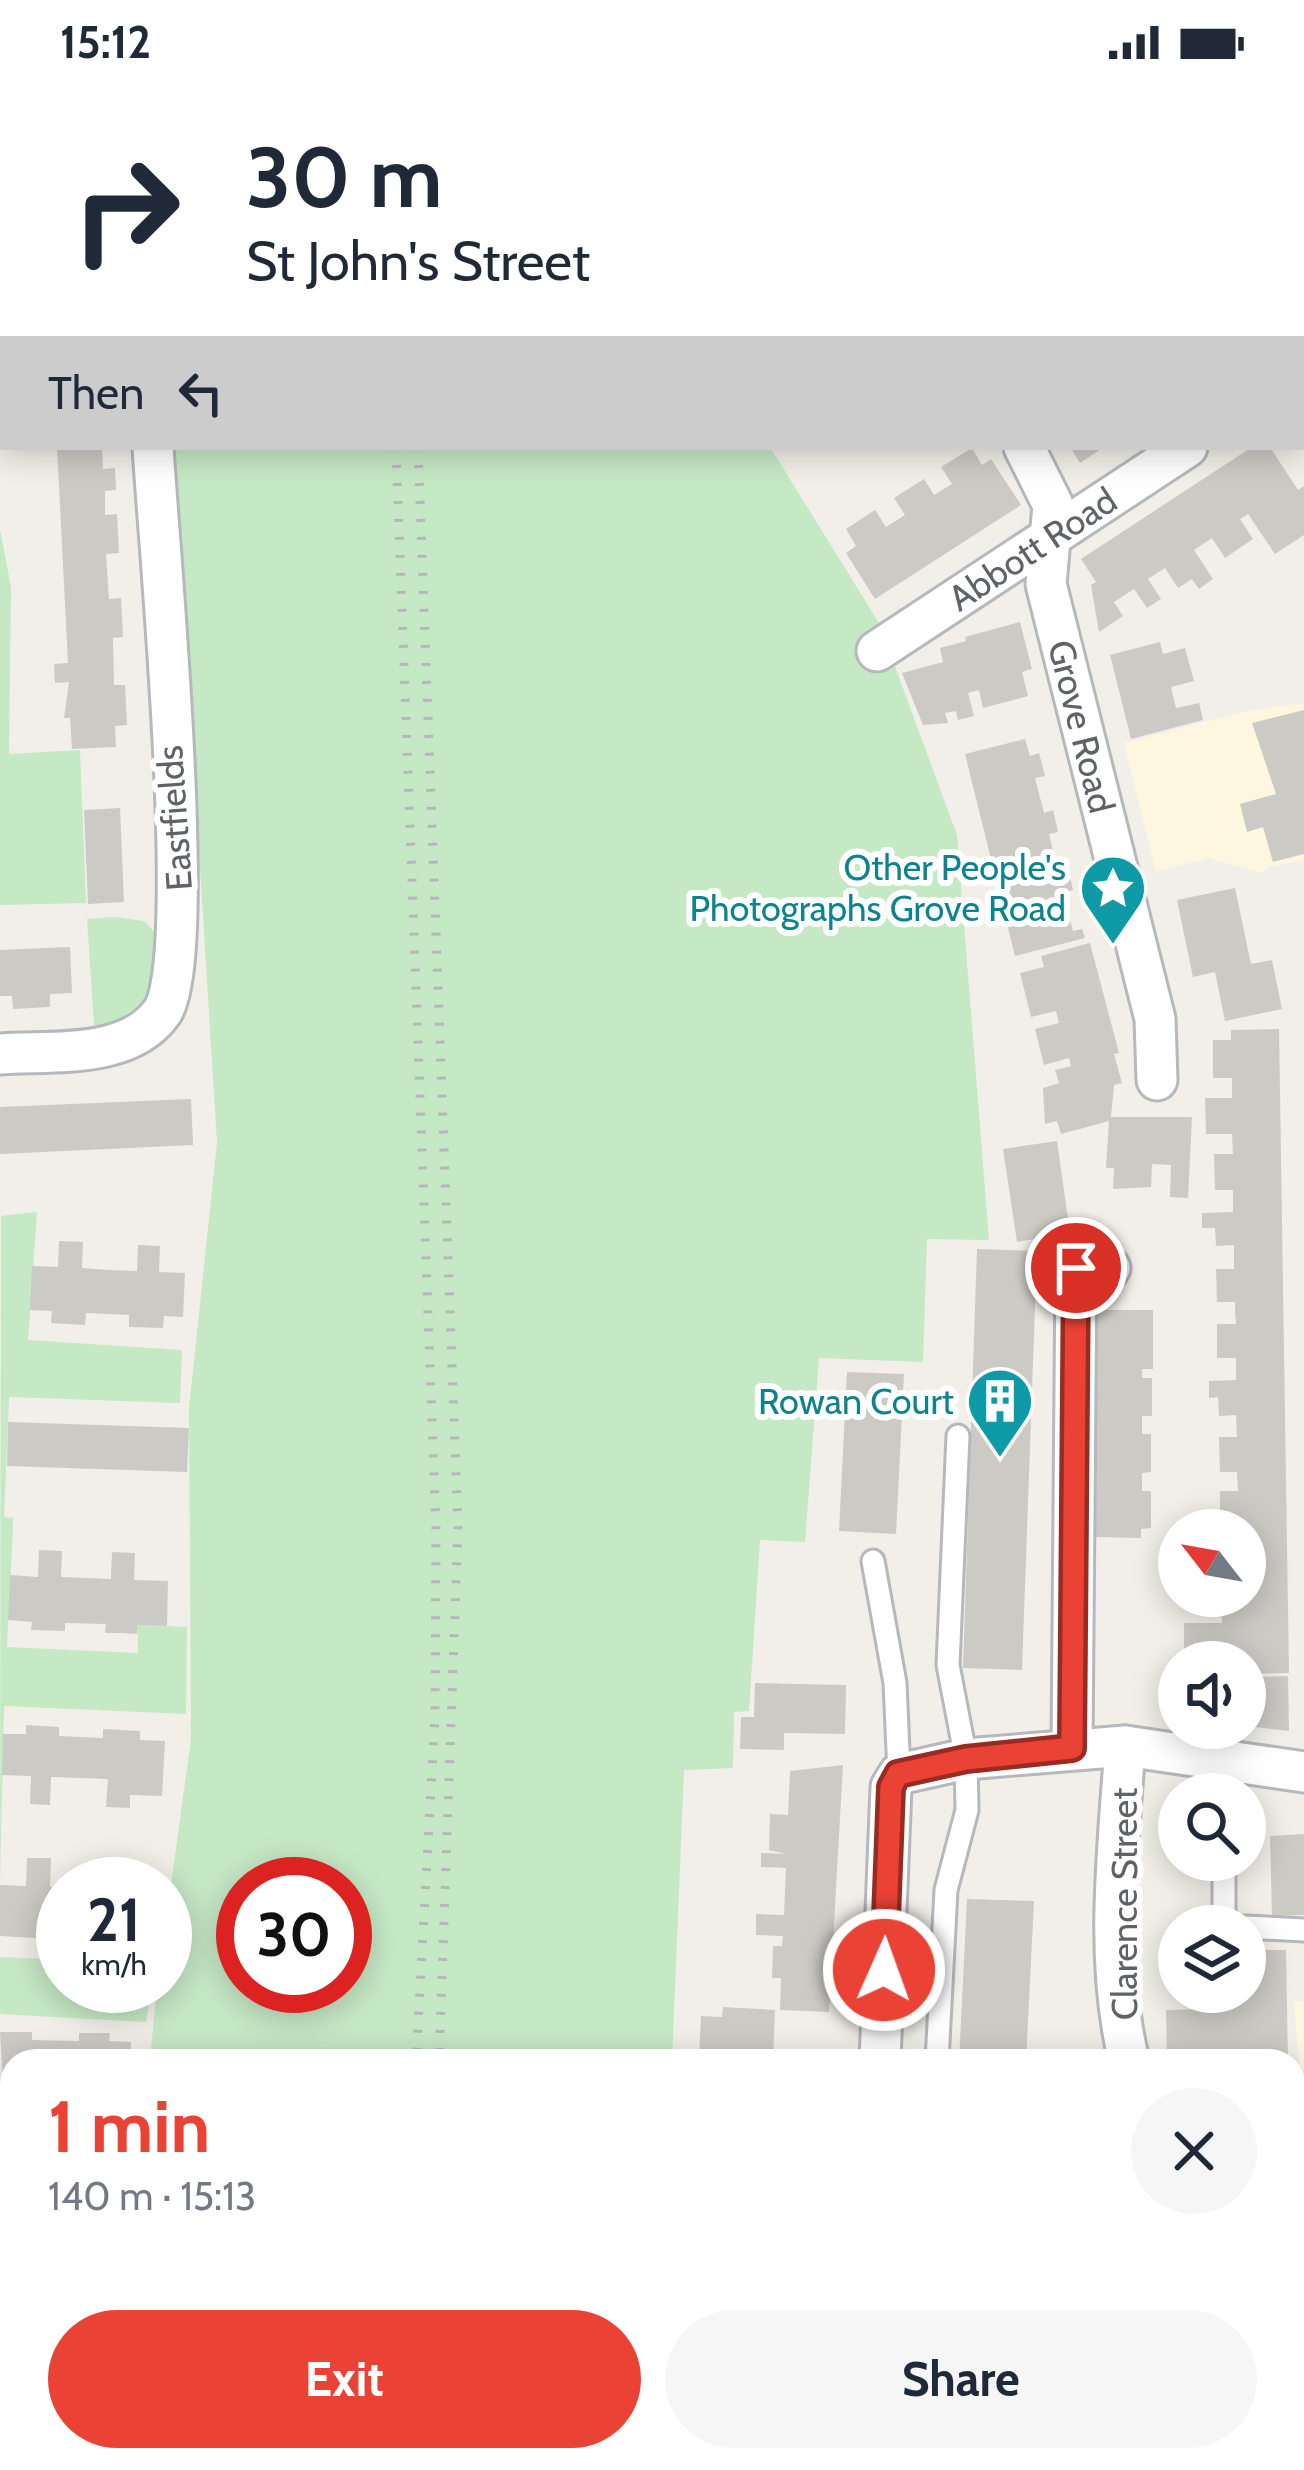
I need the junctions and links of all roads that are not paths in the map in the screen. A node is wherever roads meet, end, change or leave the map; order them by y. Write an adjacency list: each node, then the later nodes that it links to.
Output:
1 (153, 450): 6 (street, Eastfields)
2 (1026, 450): 4 (street, Grove Road)
3 (1182, 450): 4 (street, Abbott Road)
4 (1053, 532): 5 (street, Abbott Road); 7 (street, Grove Road)
5 (878, 651)
6 (0, 1054)
7 (1157, 1080)
8 (1110, 1268): 12 (street)
9 (958, 1436): 13 (lane)
10 (873, 1561): 16 (lane)
11 (1125, 1746): 12 (street); 15 (street); 22 (street, Clarence Street)
12 (1072, 1748): 13 (street)
13 (966, 1759): 16 (street); 21 (lane)
14 (1304, 1772): 17 (street)
15 (1207, 1773)
16 (898, 1774): 20 (street)
17 (1266, 1775)
18 (1266, 1928): 19 (lane)
19 (1304, 1930)
20 (880, 2049)
21 (938, 2049)
22 (1127, 2049)

